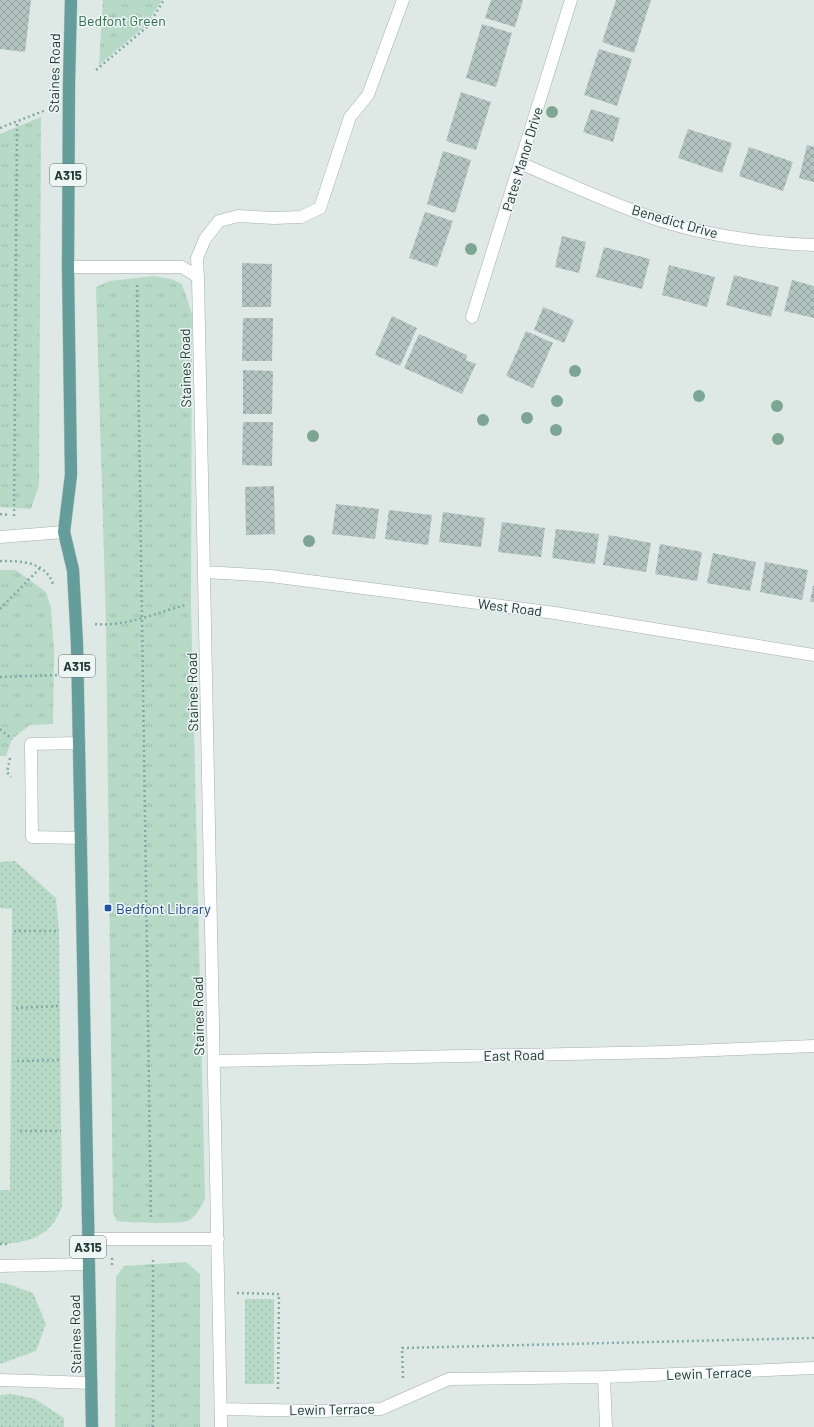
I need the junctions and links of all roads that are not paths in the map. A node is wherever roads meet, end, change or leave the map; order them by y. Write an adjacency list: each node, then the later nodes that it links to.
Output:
1 (71, 0): 6 (main road, Staines Road / A315)
2 (403, 0): 7 (street, Staines Road)
3 (571, 0): 4 (street, Pates Manor Drive)
4 (520, 163): 5 (street, Benedict Drive); 8 (street, Pates Manor Drive)
5 (814, 245)
6 (68, 267): 7 (street); 9 (main road, Staines Road / A315)
7 (198, 276): 11 (street, Staines Road)
8 (472, 317)
9 (64, 532): 10 (street); 13 (main road, Staines Road / A315)
10 (0, 537)
11 (205, 572): 12 (street, West Road); 16 (street, Staines Road)
12 (814, 655)
13 (79, 743): 14 (main road, Staines Road / A315); 14 (street)
14 (81, 838): 17 (main road, Staines Road / A315)
15 (814, 1046): 16 (street, East Road)
16 (214, 1061): 18 (street, Staines Road)
17 (88, 1239): 18 (street); 19 (main road, Staines Road / A315)
18 (218, 1239): 25 (street, Staines Road)
19 (88, 1264): 20 (street); 24 (main road, Staines Road / A315)
20 (0, 1266)
21 (814, 1368): 22 (street, Lewin Terrace)
22 (604, 1377): 25 (street, Lewin Terrace); 28 (street)
23 (0, 1380): 24 (street)
24 (91, 1383): 26 (main road, Staines Road / A315)
25 (221, 1409): 27 (street, Staines Road)
26 (92, 1427)
27 (221, 1427)
28 (606, 1427)

